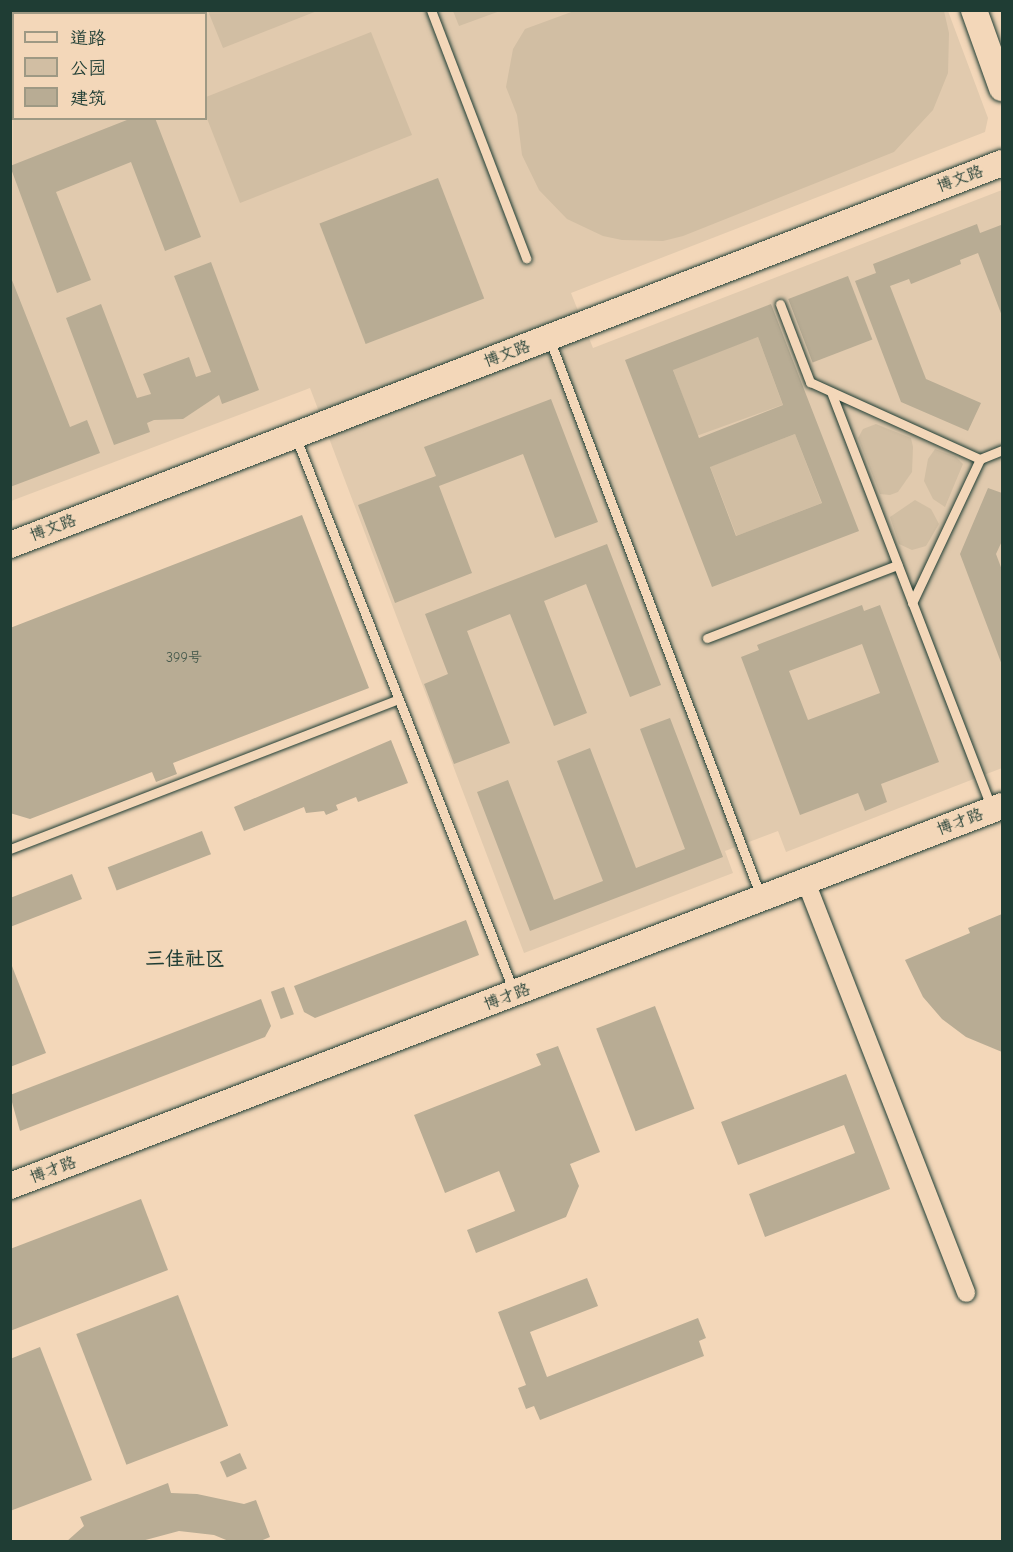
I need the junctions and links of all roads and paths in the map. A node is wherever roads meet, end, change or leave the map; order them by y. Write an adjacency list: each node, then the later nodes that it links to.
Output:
1 (431, 10): 5 (lane)
2 (974, 10): 3 (street)
3 (1002, 88)
4 (1002, 163): 7 (street, 博文路)
5 (526, 258)
6 (780, 304): 8 (lane)
7 (549, 338): 9 (street, 博文路); 20 (lane)
8 (831, 392): 11 (lane); 13 (lane)
9 (295, 435): 12 (street, 博文路); 16 (lane)
10 (1002, 450): 11 (lane)
11 (980, 459): 14 (lane)
12 (10, 544)
13 (897, 565): 14 (lane); 15 (lane)
14 (912, 603): 17 (lane)
15 (707, 638)
16 (398, 699): 18 (lane); 21 (lane)
17 (997, 808): 19 (street, 博才路)
18 (10, 849)
19 (806, 882): 20 (street, 博才路); 23 (street)
20 (762, 899): 21 (street, 博才路)
21 (514, 994): 22 (street, 博才路)
22 (10, 1186)
23 (966, 1293)

